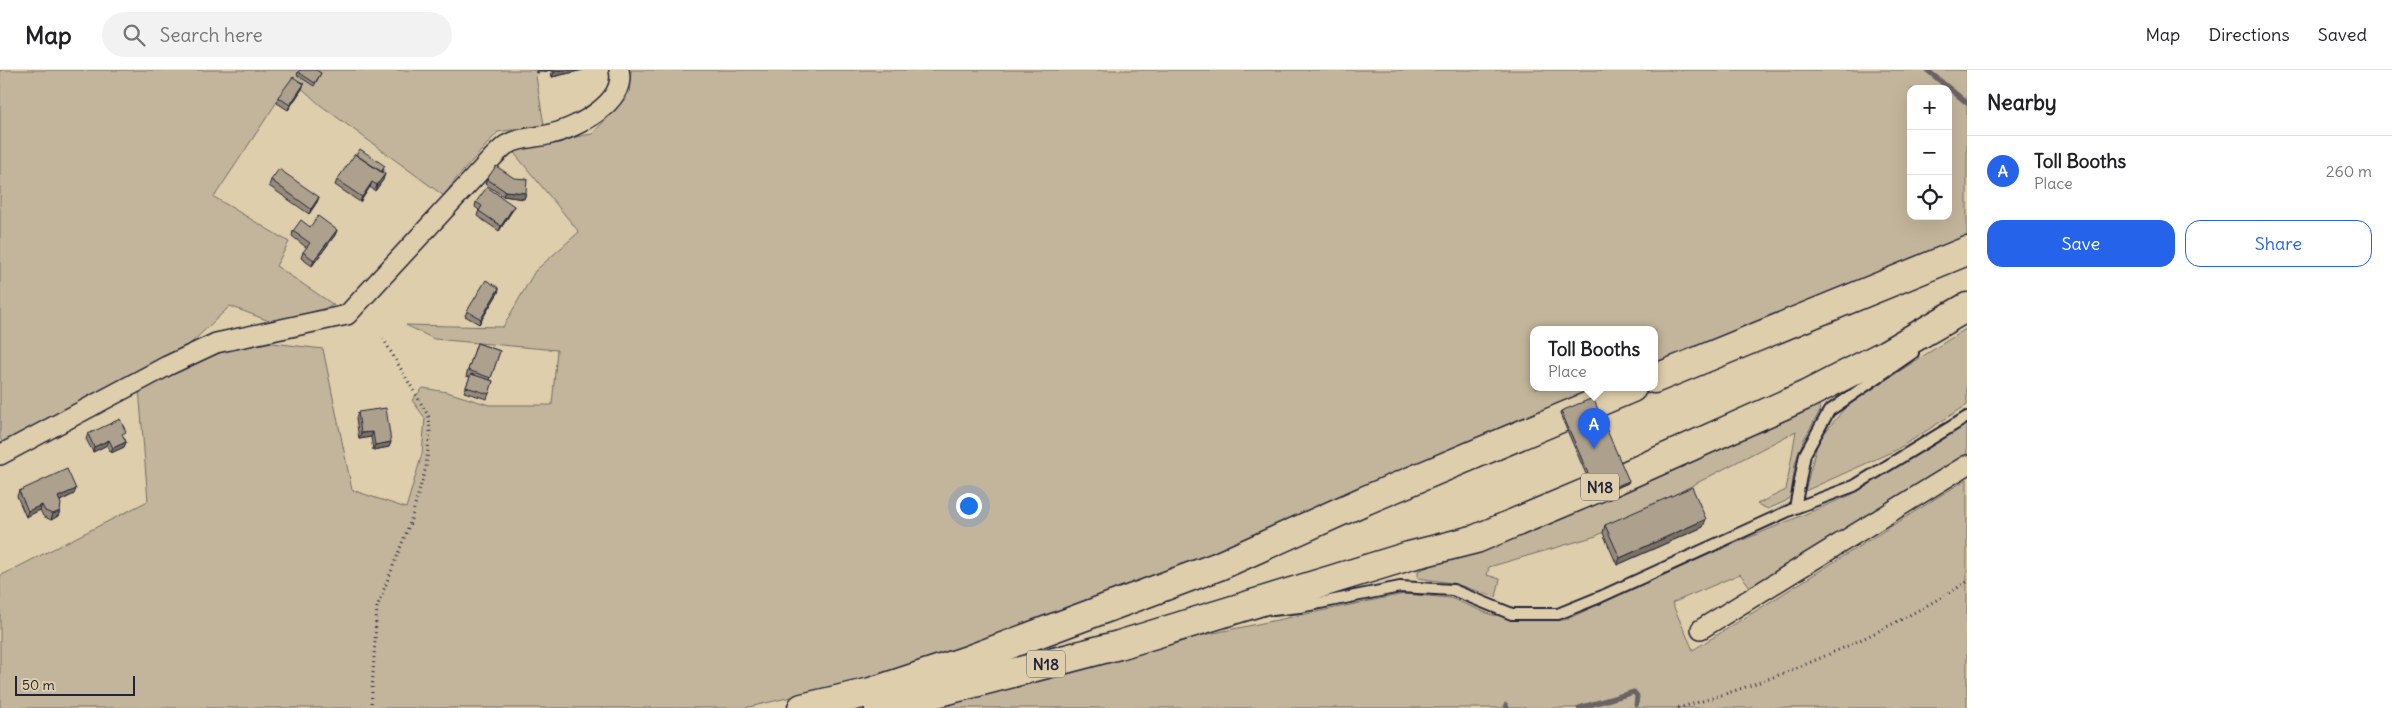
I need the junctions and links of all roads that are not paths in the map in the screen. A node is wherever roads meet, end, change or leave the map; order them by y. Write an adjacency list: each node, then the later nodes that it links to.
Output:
1 (619, 70): 8 (street)
2 (1967, 251): 5 (highway)
3 (1967, 307): 11 (highway, N18)
4 (1967, 312): 10 (lane)
5 (1658, 377)
6 (1625, 391): 13 (highway, N18)
7 (1967, 417): 10 (lane)
8 (0, 455)
9 (1967, 465): 12 (street)
10 (1795, 508): 11 (lane)
11 (1212, 616): 14 (highway, N18)
12 (1700, 629)
13 (802, 708)
14 (879, 708)

